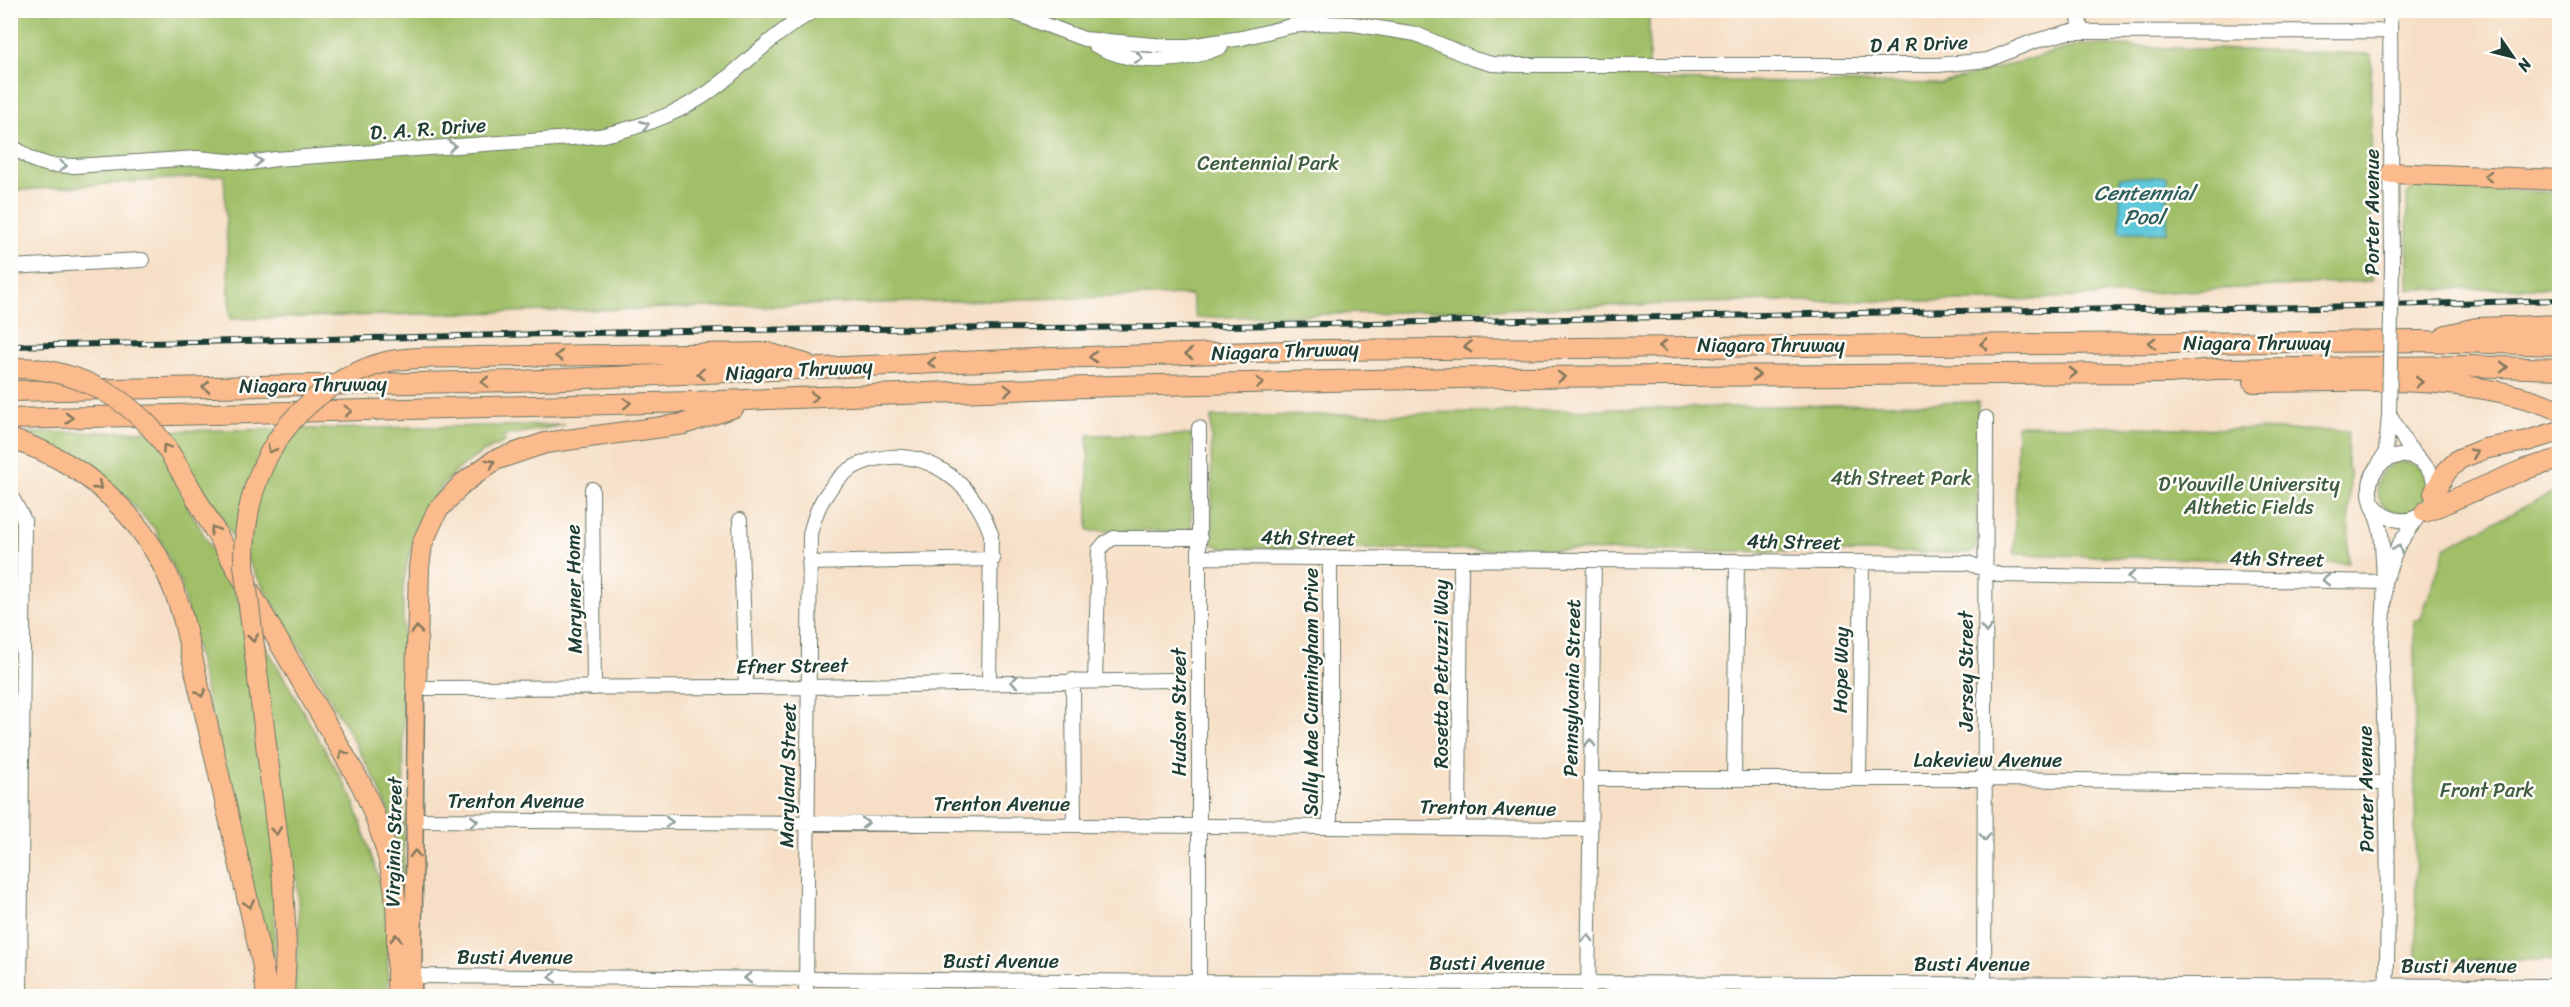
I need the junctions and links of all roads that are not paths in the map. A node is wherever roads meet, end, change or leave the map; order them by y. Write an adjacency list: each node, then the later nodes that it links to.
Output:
1 (816, 10): 7 (street, D. A. R. Drive, one-way to 1)
2 (1006, 10): 6 (street, D A R Drive)
3 (2078, 10): 6 (street)
4 (2390, 10): 5 (street, Porter Avenue)
5 (2390, 31): 6 (street, D A R Drive); 8 (street, Porter Avenue)
6 (2081, 32)
7 (10, 145)
8 (2391, 173): 9 (highway, one-way to 8); 22 (street, Porter Avenue, bridge)
9 (2559, 180)
10 (142, 260): 11 (street)
11 (10, 267)
12 (2559, 325): 13 (highway)
13 (2421, 341): 14 (highway, Niagara Thruway); 16 (highway, Niagara Thruway, one-way to 16)
14 (2559, 345)
15 (10, 368): 80 (highway, one-way to 15, bridge)
16 (822, 368): 19 (highway, Niagara Thruway, one-way to 19); 79 (highway, one-way to 79, bridge)
17 (2559, 369): 18 (highway, Niagara Thruway, one-way to 17)
18 (2169, 373): 20 (highway, Niagara Thruway, one-way to 18); 21 (highway, one-way to 21)
19 (10, 391)
20 (755, 399): 24 (highway, Niagara Thruway, one-way to 20); 54 (highway, one-way to 20)
21 (2559, 410)
22 (2389, 413): 29 (street); 30 (street, Porter Avenue)
23 (1986, 418): 46 (street, Jersey Street)
24 (10, 419)
25 (1199, 428): 37 (street, Hudson Street)
26 (2559, 431): 32 (highway, one-way to 26)
27 (10, 439): 78 (highway, one-way to 78)
28 (2559, 459): 35 (highway)
29 (2422, 463): 30 (street); 32 (street)
30 (2376, 469): 34 (street, Porter Avenue)
31 (592, 489): 55 (street, Maryner Home)
32 (2434, 493): 35 (street, Porter Avenue)
33 (11, 494): 62 (street)
34 (2372, 502): 35 (street); 47 (street, Porter Avenue)
35 (2421, 515): 47 (street, Porter Avenue, one-way to 35)
36 (740, 520): 52 (street)
37 (1200, 538): 38 (street, Hudson Street); 49 (street)
38 (1200, 556): 41 (street, 4th Street); 66 (street, Hudson Street)
39 (808, 558): 40 (street); 40 (street, Maryland Street); 53 (street, Maryland Street)
40 (993, 558): 51 (street, Maryland Street)
41 (1330, 558): 42 (street, 4th Street); 67 (street, Sally Mae Cunningham Drive)
42 (1461, 559): 43 (street, 4th Street); 65 (street, Rosetta Petruzzi Way)
43 (1594, 560): 44 (street, 4th Street); 56 (street, Pennsylvania Street, one-way to 43)
44 (1737, 561): 45 (street, 4th Street); 57 (street)
45 (1862, 562): 46 (street, 4th Street); 58 (street, Hope Way)
46 (1986, 571): 47 (street, 4th Street, one-way to 46); 59 (street, Jersey Street, one-way to 59)
47 (2384, 582): 60 (street, Porter Avenue)
48 (1073, 680): 49 (street, Efner Street); 51 (street, Efner Street, one-way to 51); 64 (street)
49 (1095, 680): 50 (street, Efner Street)
50 (1169, 680)
51 (989, 682): 53 (street, Efner Street)
52 (746, 687): 53 (street, Efner Street); 55 (street, Efner Street)
53 (809, 687): 63 (street, Maryland Street)
54 (416, 688): 55 (street, Efner Street); 61 (main road, Virginia Street)
55 (594, 688)
56 (1590, 779): 57 (street, Lakeview Avenue); 68 (street, Pennsylvania Street)
57 (1734, 779): 58 (street, Lakeview Avenue)
58 (1859, 779): 59 (street, Lakeview Avenue)
59 (1985, 779): 60 (street, Lakeview Avenue); 75 (street, Jersey Street, one-way to 75)
60 (2386, 783): 76 (street, Porter Avenue)
61 (415, 820): 63 (street, Trenton Avenue, one-way to 63); 70 (main road, Virginia Street, one-way to 61)
62 (16, 821): 69 (street)
63 (807, 822): 64 (street, Trenton Avenue, one-way to 64); 71 (street, Maryland Street)
64 (1074, 824): 66 (street, Trenton Avenue)
65 (1459, 826): 67 (street, Trenton Avenue); 68 (street, Trenton Avenue)
66 (1198, 827): 67 (street, Trenton Avenue); 73 (street, Hudson Street)
67 (1330, 827)
68 (1589, 829): 74 (street, Pennsylvania Street, one-way to 68)
69 (15, 973): 77 (street)
70 (413, 976): 71 (street, Busti Avenue, one-way to 70); 81 (main road, Virginia Street)
71 (806, 978): 73 (street, Busti Avenue); 82 (street, Maryland Street)
72 (2559, 986): 76 (street, Busti Avenue)
73 (1199, 989): 74 (street, Busti Avenue)
74 (1588, 990): 75 (street, Busti Avenue)
75 (1984, 990): 76 (street, Busti Avenue)
76 (2387, 991)
77 (20, 996)
78 (267, 996)
79 (284, 996)
80 (397, 996)
81 (413, 996)
82 (806, 996)

